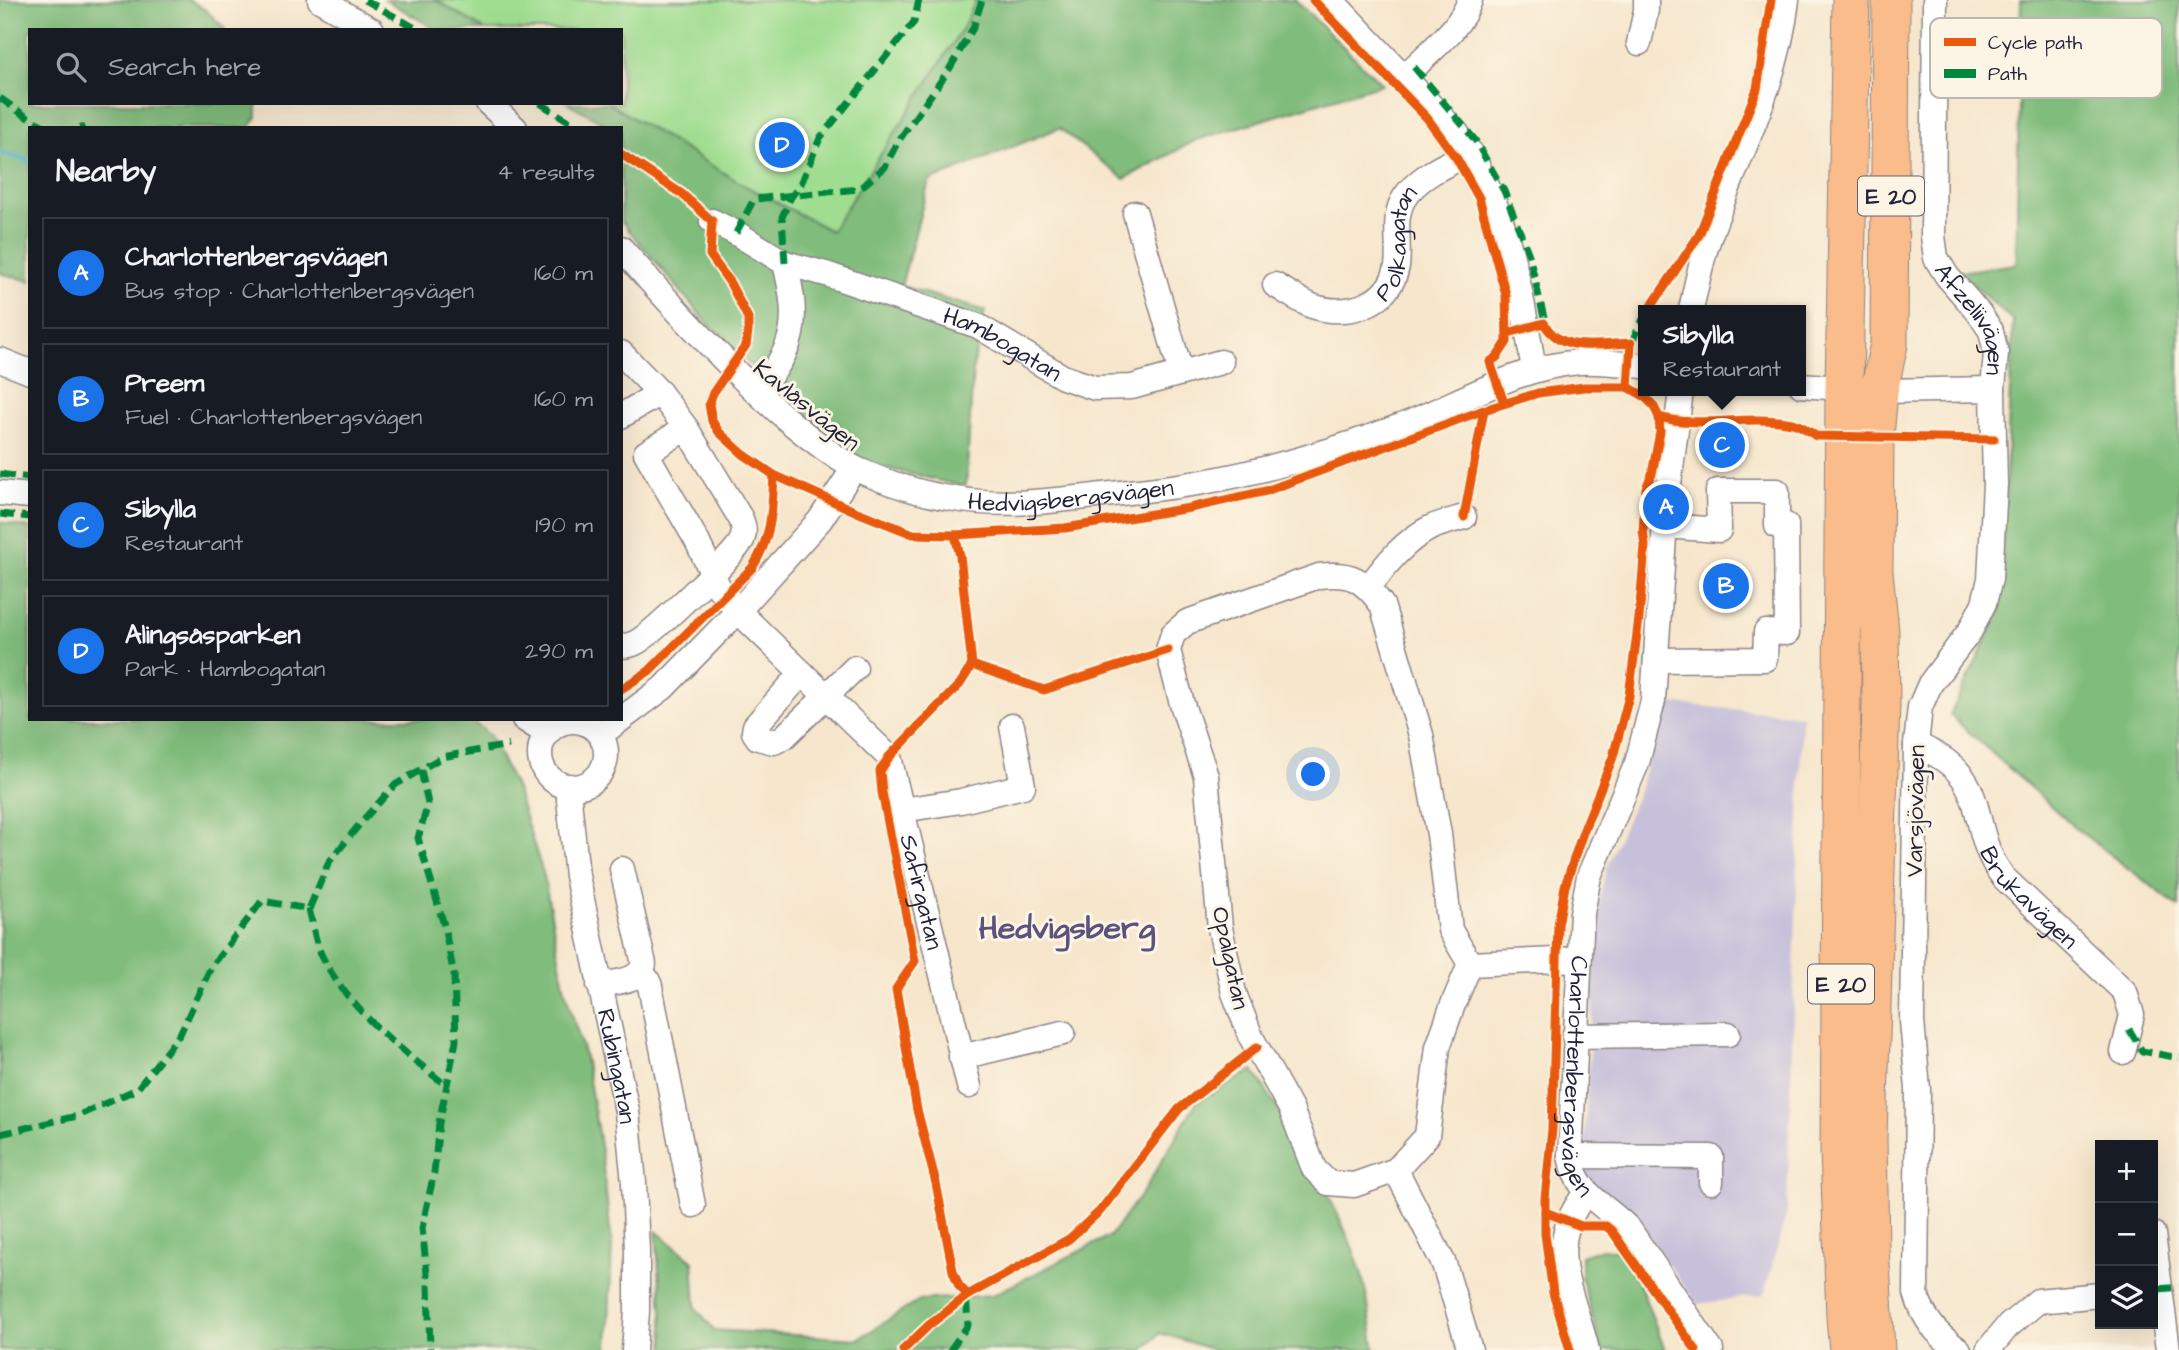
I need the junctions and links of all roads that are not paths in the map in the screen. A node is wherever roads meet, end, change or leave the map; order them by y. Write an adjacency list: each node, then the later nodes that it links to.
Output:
1 (320, 0): 10 (street)
2 (1331, 0): 12 (street)
3 (1470, 0): 12 (street)
4 (1646, 0): 11 (street)
5 (1787, 0): 22 (street)
6 (1852, 0): 32 (highway, E 20)
7 (1891, 0): 32 (highway, E 20)
8 (1935, 0): 9 (street, Afzeliivägen)
9 (1935, 18)
10 (369, 28)
11 (1639, 43)
12 (1405, 77): 16 (street)
13 (1934, 98): 31 (street, Afzeliivägen)
14 (490, 105): 15 (street)
15 (513, 126)
16 (1471, 153): 21 (street, Polkagatan); 27 (street)
17 (1135, 213): 29 (street)
18 (712, 221): 20 (street, Hambogatan)
19 (623, 250): 33 (street, Kavlåsvägen)
20 (785, 263): 29 (street, Hambogatan); 33 (street)
21 (1275, 285)
22 (1692, 305)
23 (623, 355): 34 (street)
24 (0, 359): 28 (street)
25 (1221, 362): 29 (street, Hambogatan)
26 (1638, 366): 27 (street, Hedvigsbergsvägen)
27 (1534, 370): 38 (street, Hedvigsbergsvägen)
28 (28, 371)
29 (1181, 373)
30 (1806, 385): 32 (street)
31 (1993, 389): 32 (street); 57 (street, Varsjövägen)
32 (1861, 390): 80 (highway, E 20); 81 (highway, E 20)
33 (757, 392): 38 (street, Kavlåsvägen)
34 (660, 393): 36 (street); 37 (street)
35 (1680, 396): 42 (street, Charlottenbergsvägen)
36 (623, 415)
37 (686, 428): 43 (street); 43 (street, Safirgatan)
38 (854, 468): 45 (street)
39 (0, 493): 40 (street)
40 (28, 496)
41 (1464, 517): 44 (street)
42 (1665, 526): 47 (street, Charlottenbergsvägen); 47 (street)
43 (712, 573): 45 (street, Safirgatan); 46 (street)
44 (1369, 587): 62 (street); 70 (street, Opalgatan)
45 (738, 611): 49 (street, Safirgatan); 51 (street)
46 (623, 646)
47 (1656, 660): 61 (street, Charlottenbergsvägen)
48 (855, 668): 50 (street)
49 (802, 673): 50 (street, Safirgatan); 50 (street)
50 (827, 696): 59 (street, Safirgatan)
51 (623, 718)
52 (527, 721): 55 (street)
53 (619, 721): 56 (street)
54 (1012, 726): 59 (street)
55 (546, 733): 56 (street); 58 (street)
56 (600, 735): 58 (street)
57 (1916, 745): 68 (street, Brukavägen); 82 (street, Varsjövägen)
58 (570, 786): 64 (street, Rubingatan)
59 (902, 810): 65 (street, Safirgatan)
60 (622, 869): 63 (street)
61 (1578, 959): 62 (street); 67 (street, Charlottenbergsvägen)
62 (1470, 964): 70 (street, Opalgatan)
63 (636, 976): 64 (street); 73 (street)
64 (599, 985): 76 (street, Rubingatan)
65 (1063, 1033)
66 (1728, 1034): 67 (street)
67 (1574, 1036): 69 (street, Charlottenbergsvägen)
68 (2123, 1052)
69 (1570, 1156): 71 (street); 72 (street, Charlottenbergsvägen)
70 (1396, 1170): 77 (street)
71 (1711, 1182)
72 (1586, 1193): 78 (street); 79 (street, Charlottenbergsvägen)
73 (693, 1205)
74 (2095, 1295): 83 (street)
75 (2158, 1303): 84 (street)
76 (634, 1350)
77 (1470, 1350)
78 (1587, 1350)
79 (1711, 1350)
80 (1848, 1350)
81 (1876, 1350)
82 (1959, 1350)
83 (1988, 1350)
84 (2168, 1350)

